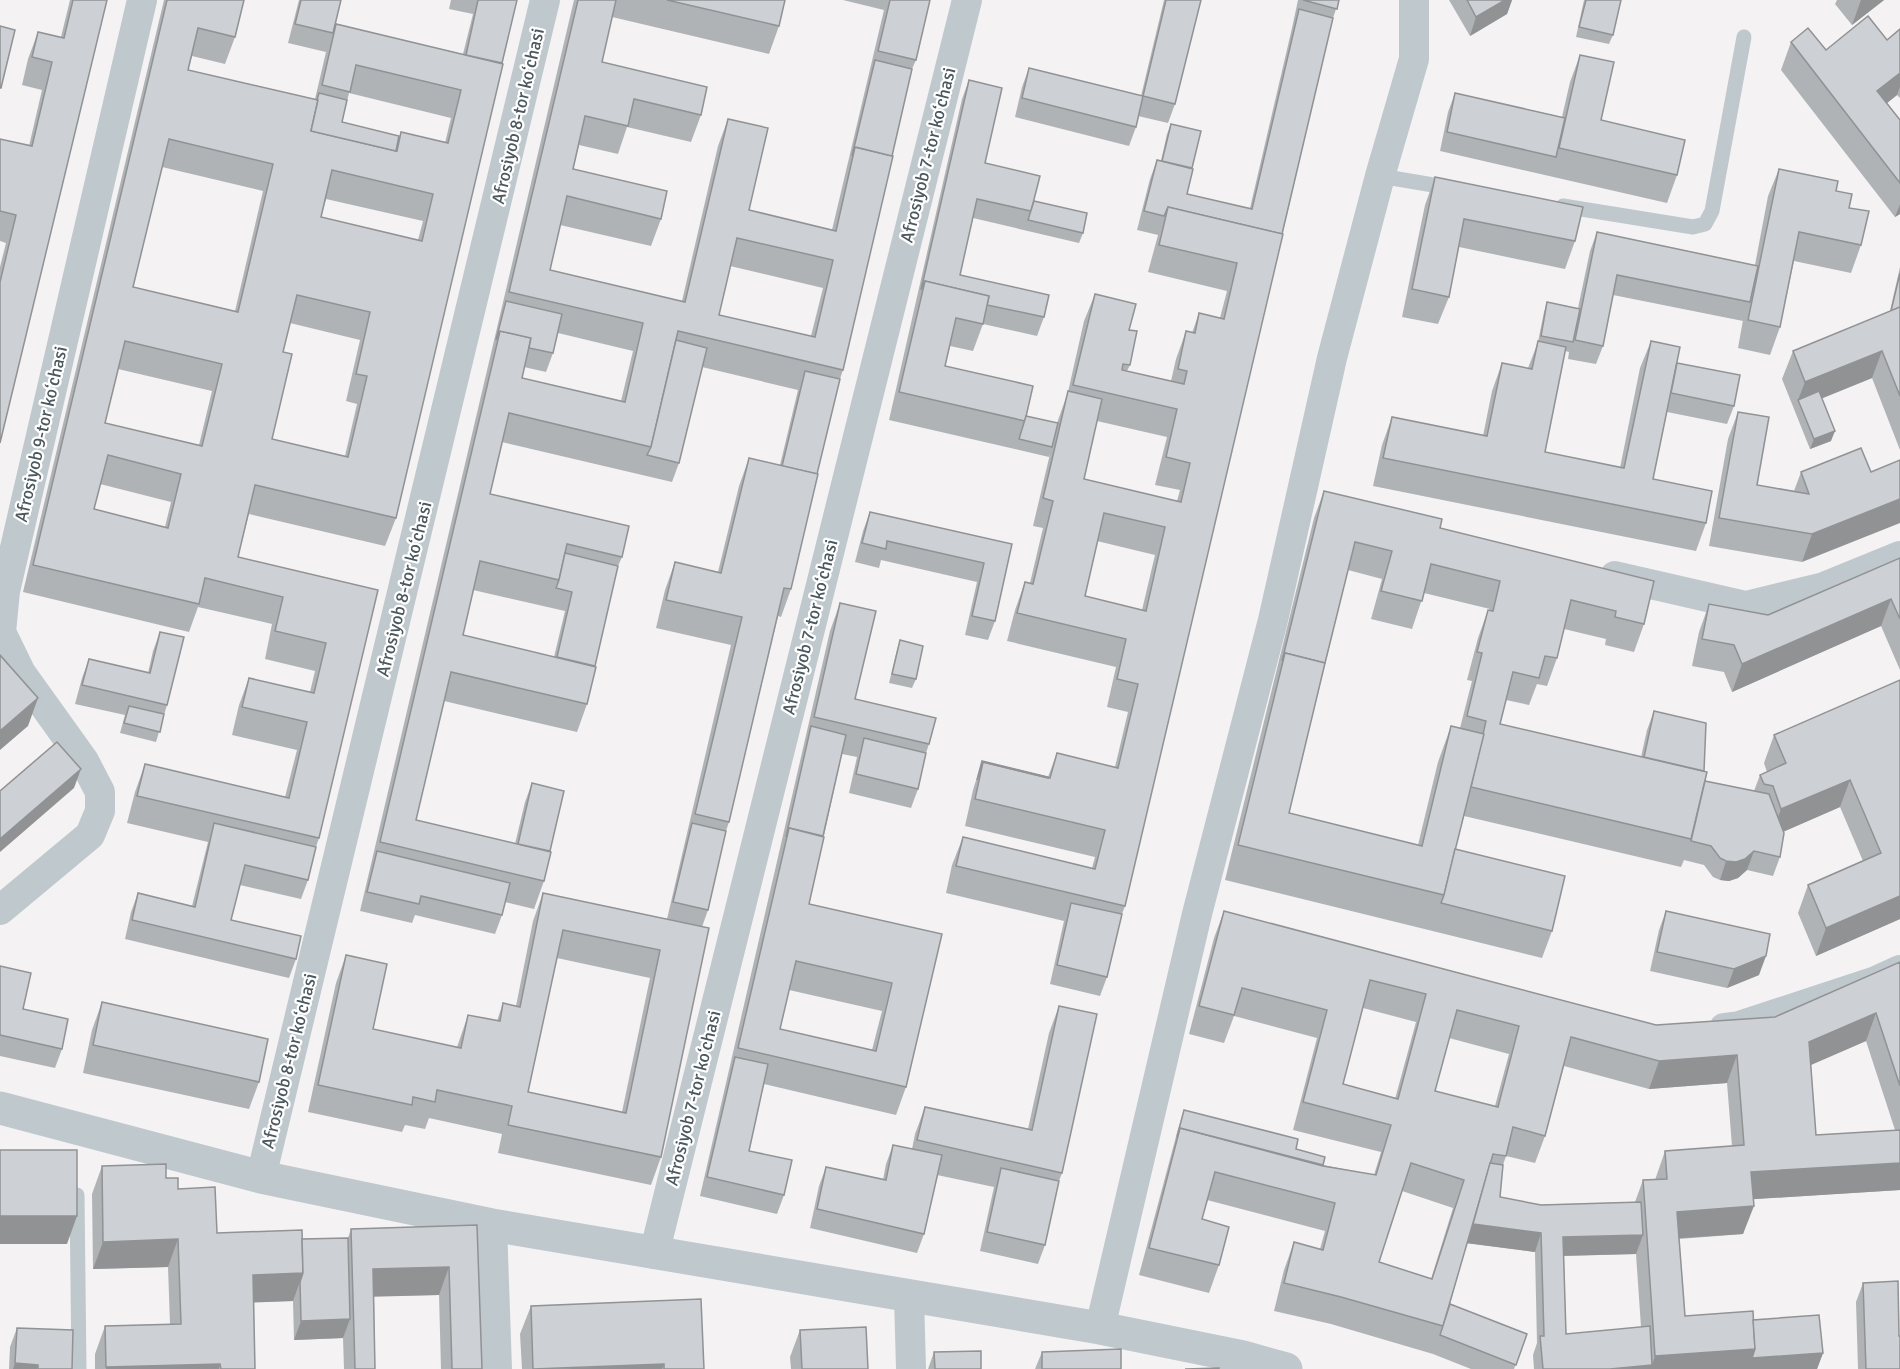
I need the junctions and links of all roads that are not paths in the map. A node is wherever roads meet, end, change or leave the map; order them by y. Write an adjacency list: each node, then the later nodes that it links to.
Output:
1 (142, 0): 11 (street, Afrosiyob 9-tor koʻchasi)
2 (545, 0): 16 (street, Afrosiyob 8-tor koʻchasi)
3 (967, 0): 18 (street, Afrosiyob 7-tor koʻchasi)
4 (1414, 0): 6 (street)
5 (1744, 37): 8 (lane)
6 (1380, 176): 7 (lane); 20 (street)
7 (1461, 189)
8 (1554, 205)
9 (1900, 556): 10 (street)
10 (1587, 569)
11 (0, 910)
12 (1900, 970): 13 (street)
13 (1692, 1033)
14 (0, 1108): 16 (street)
15 (76, 1177): 22 (lane)
16 (261, 1177): 17 (street)
17 (492, 1225): 18 (street); 23 (street)
18 (654, 1254): 19 (street)
19 (909, 1297): 20 (street); 24 (street)
20 (1100, 1328): 21 (street)
21 (1243, 1363): 25 (street)
22 (79, 1369)
23 (497, 1369)
24 (911, 1369)
25 (1286, 1369)

